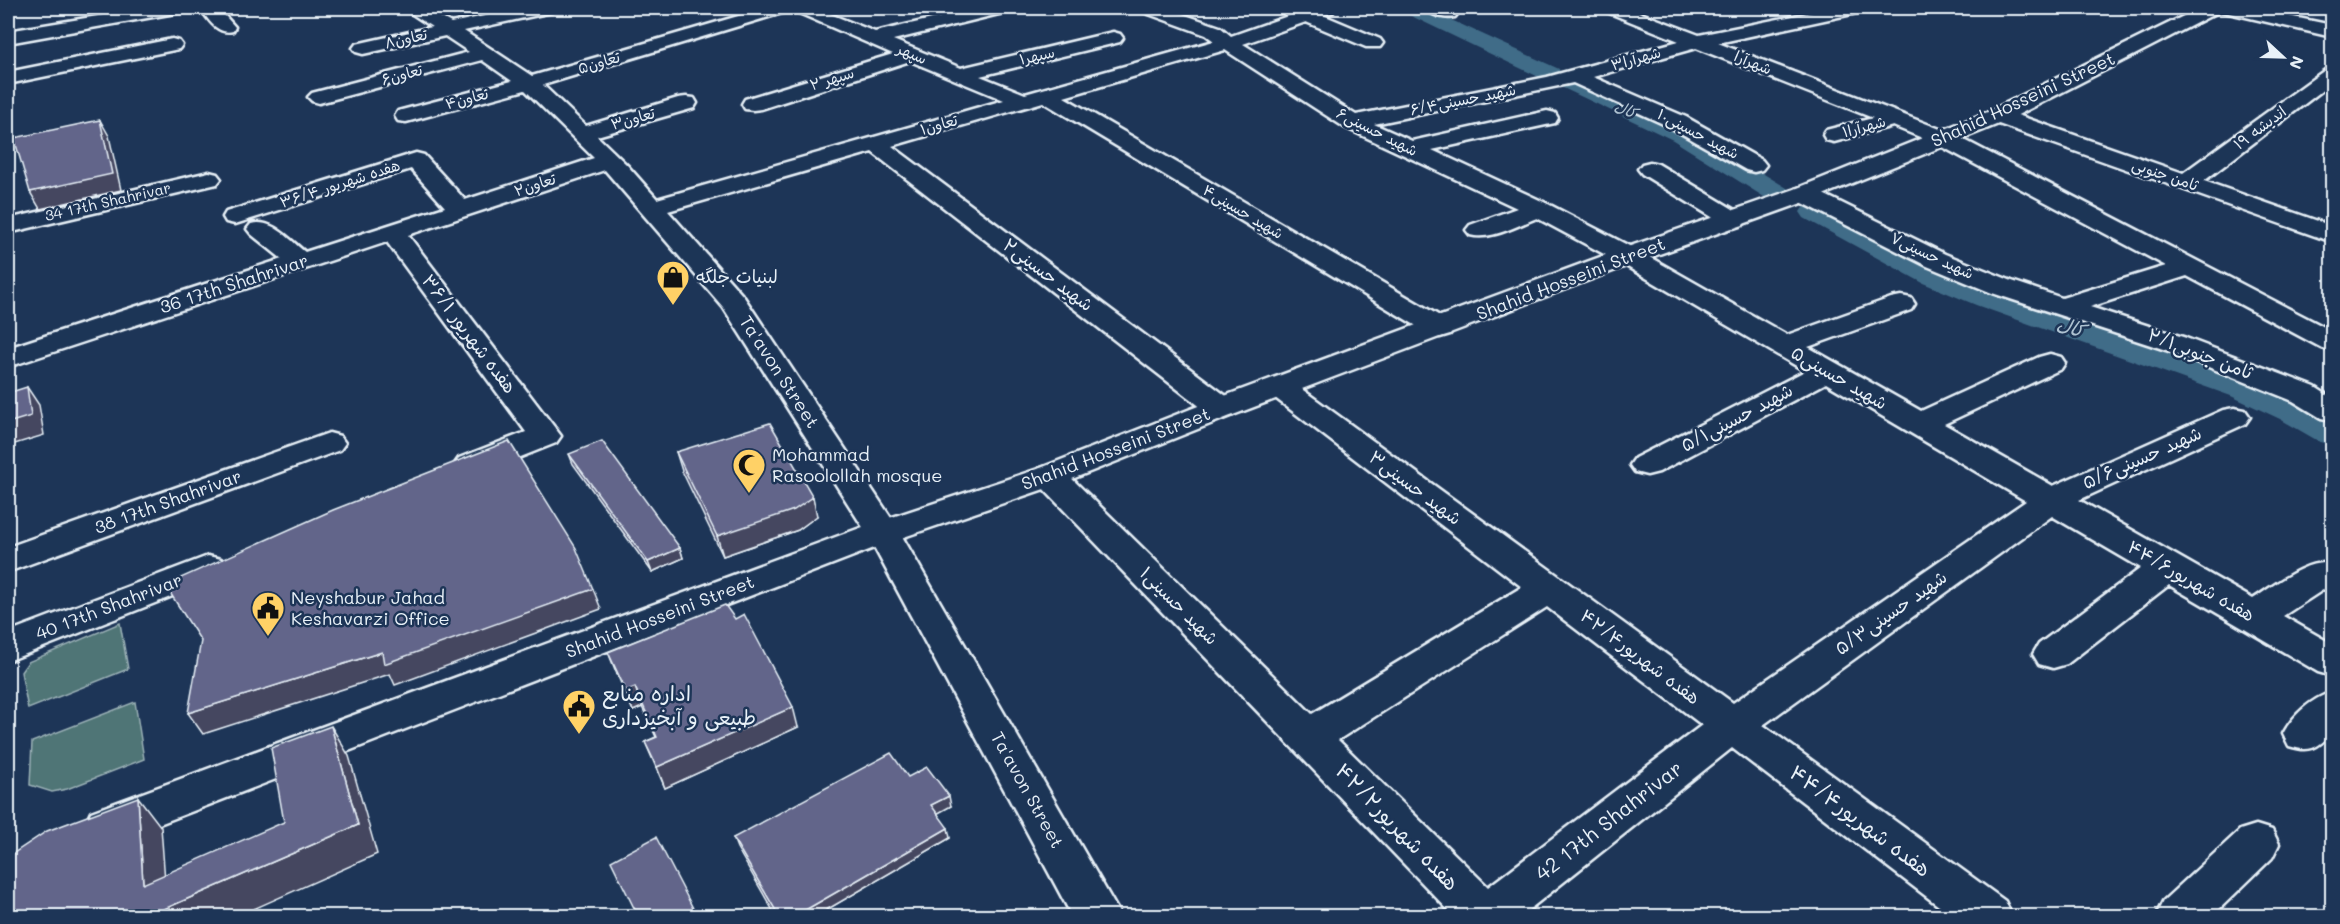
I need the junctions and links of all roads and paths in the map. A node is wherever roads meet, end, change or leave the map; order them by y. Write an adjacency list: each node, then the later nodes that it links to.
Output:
1 (169, 8): 19 (street)
2 (209, 8): 16 (street)
3 (412, 8): 17 (street, Ta'avon Street)
4 (546, 8): 17 (street, تعاون۸)
5 (784, 8): 33 (street, تعاون۵)
6 (800, 8): 20 (street, سپهر)
7 (1001, 8): 20 (street)
8 (1149, 8): 23 (street, شهید حسینی۶)
9 (1327, 8): 15 (street)
10 (1857, 8): 22 (street, شهرآرا۳)
11 (2213, 8): 39 (street, Shahid Hosseini Street)
12 (2228, 8): 18 (street)
13 (1623, 9): 22 (street, شهرآرا)
14 (1271, 11): 15 (street)
15 (1303, 18): 23 (street); 24 (street)
16 (226, 27)
17 (448, 29): 26 (street, تعاون۸); 27 (street, Ta'avon Street)
18 (2332, 31)
19 (8, 37)
20 (876, 38): 28 (street, سپهر)
21 (1113, 38): 29 (street, سپهر۱)
22 (1699, 41): 31 (street, شهرآرا۳); 41 (street, شهرآرا)
23 (1228, 43): 35 (street, تعاون۱); 42 (street, شهید حسینی۶)
24 (1373, 43)
25 (172, 45): 32 (street)
26 (363, 48)
27 (486, 53): 33 (street, Ta'avon Street); 34 (street, تعاون۶)
28 (912, 54): 29 (street, سپهر); 37 (street, سپهر ۲)
29 (960, 74): 35 (street, سپهر)
30 (2332, 74): 52 (street, اندیشه ۱۹)
31 (1574, 76): 42 (street, شهید حسینی۶/۴); 49 (street, شهید حسینی۱۰)
32 (8, 78)
33 (529, 83): 38 (street, تعاون۴); 43 (street, Ta'avon Street)
34 (319, 98)
35 (1034, 98): 46 (street, تعاون۱); 69 (street, شهید حسینی۴)
36 (686, 103): 43 (street, تعاون۳)
37 (753, 104)
38 (406, 116)
39 (1998, 116): 45 (street, Shahid Hosseini Street); 52 (street, ثامن جنوبی)
40 (1547, 118): 47 (street)
41 (1894, 119): 44 (street, شهرآرا۱); 45 (street, شهرآرا)
42 (1352, 122): 47 (street, شهید حسینی۶)
43 (581, 134): 48 (street, Ta'avon Street)
44 (1834, 135)
45 (1945, 139): 53 (street, Shahid Hosseini Street); 66 (street, شهرآرا)
46 (874, 143): 54 (street, تعاون۱); 76 (street, شهید حسینی۲)
47 (1408, 149): 55 (street, شهید حسینی۶)
48 (609, 161): 54 (street, Ta'avon Street); 56 (street, تعاون۲)
49 (1754, 165)
50 (1650, 169): 58 (street)
51 (209, 179): 59 (street, 34 17th Shahrivar)
52 (2187, 182): 63 (street, ثامن جنوبی)
53 (1804, 194): 58 (street, Shahid Hosseini Street); 68 (street, شهید حسینی۷)
54 (651, 208): 85 (street, Ta'avon Street)
55 (1539, 209): 61 (street); 64 (street, شهید حسینی۶)
56 (461, 210): 57 (street, هفده شهریور ۳۶/۴); 62 (street, 36 17th Shahrivar)
57 (236, 217)
58 (1734, 219): 64 (street, Shahid Hosseini Street)
59 (8, 226)
60 (260, 229): 65 (street)
61 (1479, 230)
62 (393, 232): 65 (street, 36 17th Shahrivar); 82 (street, هفده شهریور ۳۶/۱)
63 (2332, 234)
64 (1628, 256): 69 (street, Shahid Hosseini Street); 71 (street, شهید حسینی۵)
65 (302, 262): 72 (street, 36 17th Shahrivar)
66 (2189, 267): 68 (street); 70 (street, شهرآرا)
67 (1901, 304): 71 (street)
68 (2064, 306): 77 (street, ثامن جنوبی۲/۱)
69 (1440, 328): 75 (street, Shahid Hosseini Street)
70 (2332, 342)
71 (1783, 346): 74 (street, شهید حسینی۵)
72 (8, 358)
73 (2050, 363): 79 (street)
74 (1827, 371): 79 (street, شهید حسینی۵); 81 (street, شهید حسینی۵/۱)
75 (1281, 388): 76 (street, Shahid Hosseini Street); 90 (street, شهید حسینی۳)
76 (1222, 408): 83 (street, Shahid Hosseini Street)
77 (2332, 411)
78 (2234, 417): 84 (street, شهید حسینی۵/۶)
79 (1919, 424): 84 (street, شهید حسینی۵)
80 (329, 443): 87 (street, 38 17th Shahrivar)
81 (1647, 465)
82 (446, 475)
83 (1050, 476): 85 (street, Shahid Hosseini Street); 96 (street, شهید حسینی۱)
84 (2051, 500): 88 (street, هفده شهریور۴۴/۶); 95 (street, شهید حسینی۵/۳)
85 (883, 532): 97 (street, Shahid Hosseini Street); 99 (street, Ta'avon Street)
86 (238, 557): 92 (street, 40 17th Shahrivar)
87 (8, 560)
88 (2167, 567): 91 (street, هفده شهریور۴۴/۶); 93 (street)
89 (2322, 574): 91 (street)
90 (1550, 588): 95 (street, هفده شهریور۴۲/۴); 96 (street)
91 (2253, 616): 94 (street, هفده شهریور۴۴/۶)
92 (8, 647)
93 (2053, 654)
94 (2332, 662)
95 (1731, 726): 100 (street, 42 17th Shahrivar); 101 (street, هفده شهریور۴۴/۴)
96 (1309, 737): 100 (street, هفده شهریور۴۲/۲)
97 (75, 838)
98 (2256, 844): 102 (street)
99 (1097, 916)
100 (1486, 916)
101 (1988, 916)
102 (2180, 916)

